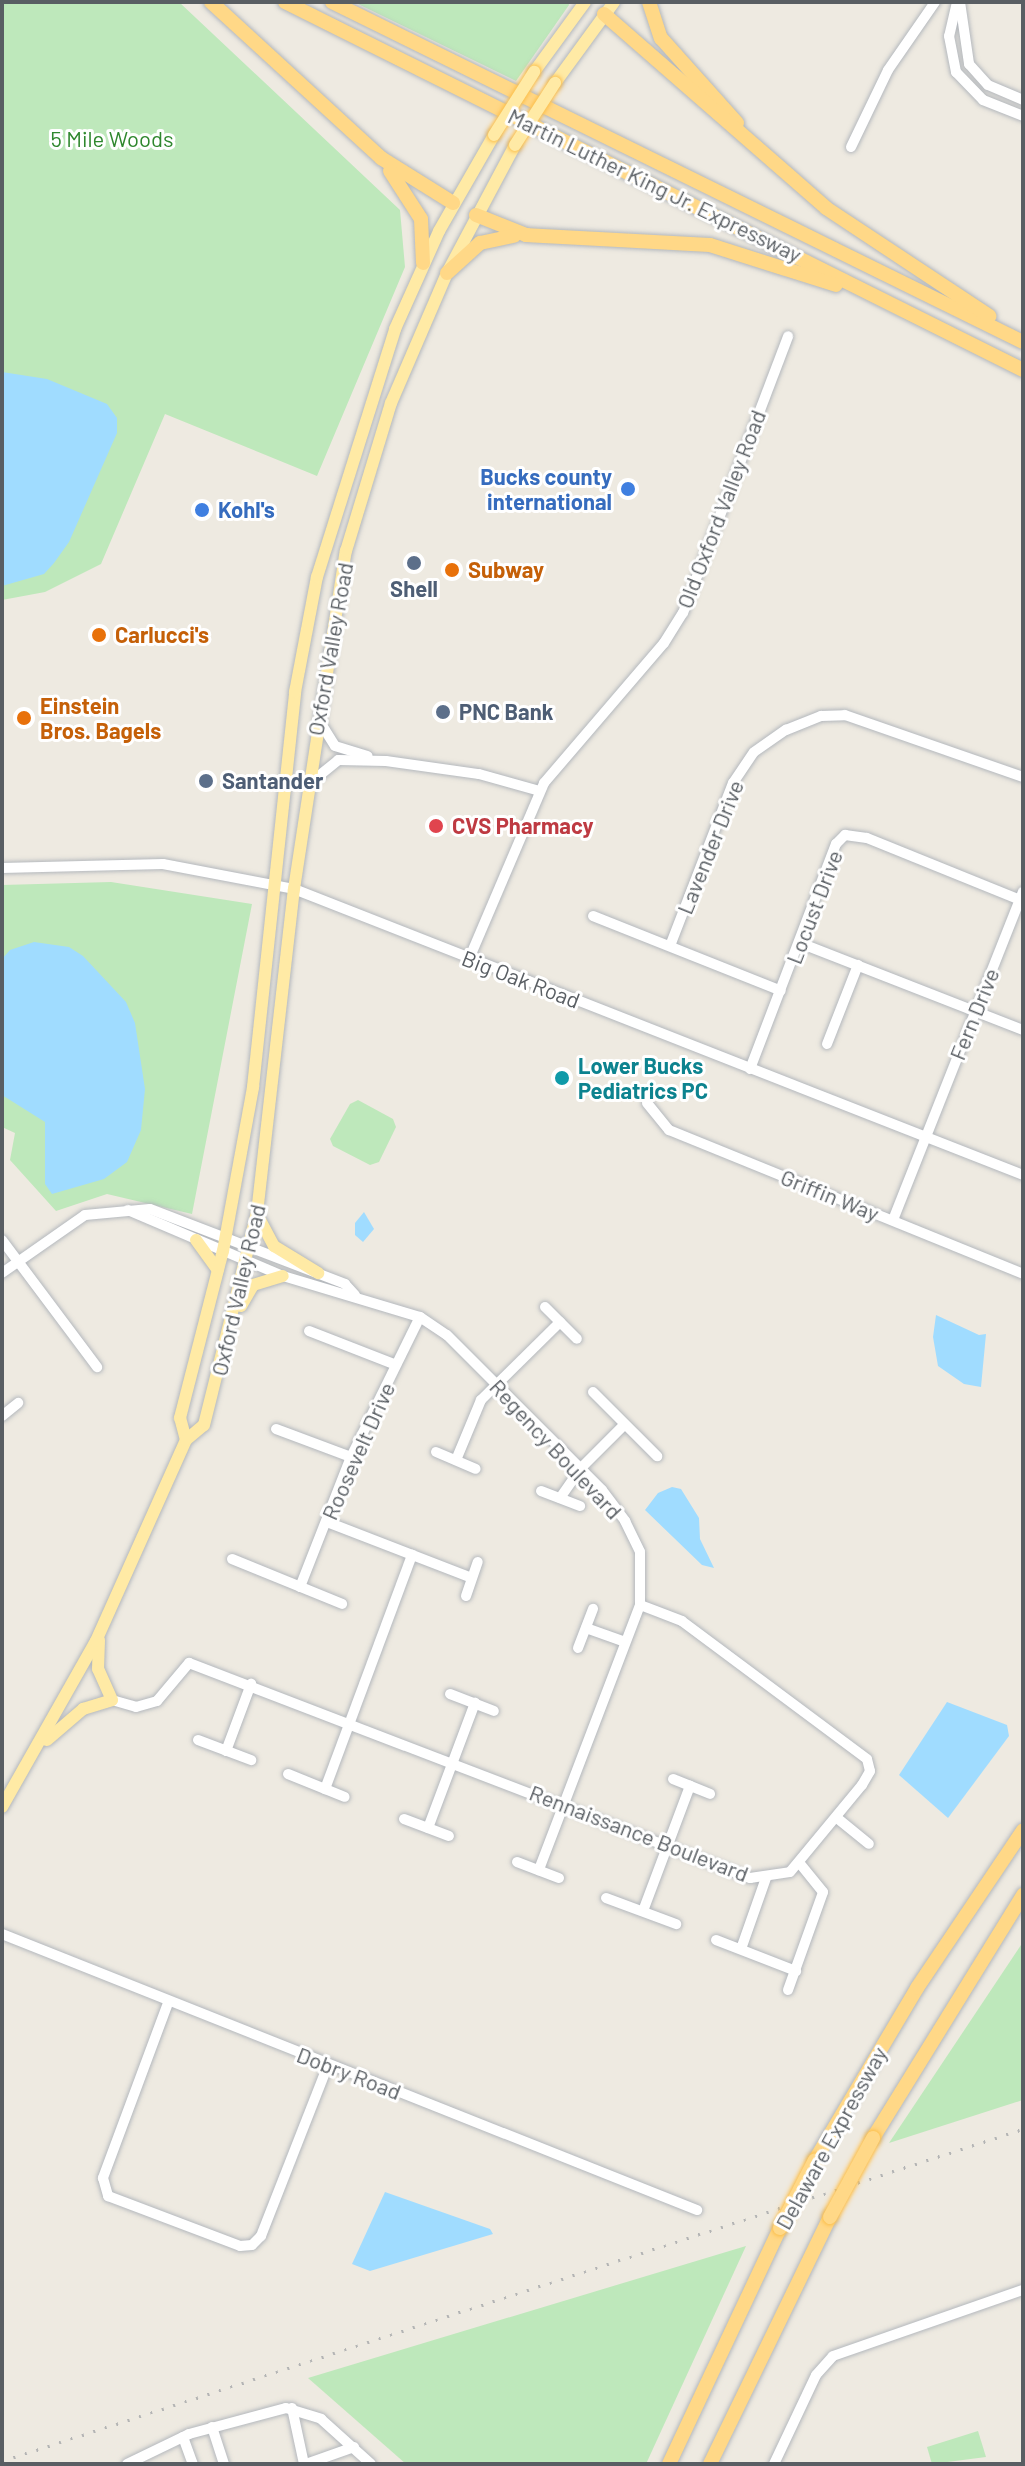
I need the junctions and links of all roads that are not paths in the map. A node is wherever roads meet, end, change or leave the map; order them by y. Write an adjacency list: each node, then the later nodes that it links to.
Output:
1 (211, 2): 12 (highway)
2 (285, 2): 19 (highway, Martin Luther King Jr. Expressway)
3 (332, 2): 21 (highway, Martin Luther King Jr. Expressway)
4 (588, 2): 8 (main road); 14 (main road, Oxford Valley Road, bridge)
5 (649, 2): 13 (highway)
6 (935, 2): 11 (street)
7 (958, 2): 9 (street); 10 (street)
8 (609, 8): 13 (highway); 15 (main road, Oxford Valley Road, bridge)
9 (1023, 100)
10 (1023, 116)
11 (851, 147)
12 (381, 158): 14 (highway); 17 (highway)
13 (773, 162): 21 (highway)
14 (453, 203): 15 (main road); 17 (main road, Oxford Valley Road)
15 (476, 215): 16 (highway); 18 (main road, Oxford Valley Road)
16 (526, 235): 18 (highway); 19 (highway)
17 (423, 263): 29 (main road, Oxford Valley Road)
18 (447, 273): 23 (main road, Oxford Valley Road)
19 (890, 305): 22 (highway, Martin Luther King Jr. Expressway)
20 (788, 336): 27 (street, Old Oxford Valley Road)
21 (1023, 340)
22 (1023, 370)
23 (317, 716): 24 (street); 26 (main road, Oxford Valley Road)
24 (386, 761): 26 (street); 27 (street)
25 (1023, 777): 34 (street, Lavender Drive)
26 (308, 785): 30 (main road, Oxford Valley Road)
27 (540, 791): 35 (street, Old Oxford Valley Road)
28 (2, 868): 29 (street, Big Oak Road)
29 (271, 885): 30 (street, Big Oak Road); 50 (main road, Oxford Valley Road)
30 (294, 889): 35 (street, Big Oak Road); 46 (main road, Oxford Valley Road)
31 (1022, 897): 33 (street, Locust Drive); 38 (street, Fern Drive)
32 (593, 916): 34 (street)
33 (800, 943): 36 (street); 37 (street, Locust Drive)
34 (670, 946): 37 (street)
35 (469, 959): 41 (street, Big Oak Road)
36 (858, 965): 38 (street); 40 (street)
37 (781, 991): 41 (street, Locust Drive)
38 (976, 1010): 39 (street); 43 (street, Fern Drive)
39 (1023, 1030)
40 (827, 1044)
41 (750, 1069): 43 (street, Big Oak Road)
42 (647, 1103): 47 (street, Griffin Way)
43 (926, 1137): 44 (street, Big Oak Road); 47 (street, Fern Drive)
44 (1023, 1175)
45 (128, 1210): 49 (street); 50 (street); 52 (street)
46 (257, 1213): 51 (main road, Oxford Valley Road); 55 (main road)
47 (893, 1220): 56 (street, Griffin Way)
48 (2, 1240): 52 (street)
49 (196, 1240): 50 (street); 53 (main road)
50 (224, 1245): 51 (street); 53 (main road, Oxford Valley Road)
51 (248, 1256): 55 (street, Regency Boulevard); 57 (street, Regency Boulevard); 61 (main road, Oxford Valley Road)
52 (18, 1260): 54 (street); 66 (street)
53 (218, 1270): 73 (main road, Oxford Valley Road)
54 (2, 1273)
55 (318, 1273): 58 (street, Regency Boulevard)
56 (1023, 1274)
57 (283, 1276): 58 (street, Regency Boulevard); 61 (main road)
58 (355, 1295): 60 (street, Regency Boulevard)
59 (545, 1307): 62 (street)
60 (420, 1317): 65 (street, Roosevelt Drive); 67 (street, Regency Boulevard)
61 (234, 1319): 73 (main road, Oxford Valley Road)
62 (560, 1322): 64 (street); 67 (street)
63 (309, 1331): 65 (street)
64 (577, 1339)
65 (396, 1365): 76 (street, Roosevelt Drive)
66 (97, 1367)
67 (496, 1386): 77 (street); 79 (street, Regency Boulevard)
68 (593, 1392): 71 (street)
69 (18, 1403): 70 (street)
70 (2, 1416)
71 (624, 1425): 75 (street); 79 (street)
72 (276, 1429): 76 (street)
73 (186, 1440): 94 (main road, Oxford Valley Road)
74 (436, 1452): 77 (street)
75 (657, 1456)
76 (351, 1457): 83 (street, Roosevelt Drive)
77 (456, 1460): 78 (street)
78 (476, 1469)
79 (580, 1469): 81 (street); 91 (street, Regency Boulevard)
80 (541, 1491): 81 (street)
81 (560, 1498): 82 (street)
82 (580, 1506)
83 (327, 1522): 84 (street); 88 (street, Roosevelt Drive)
84 (412, 1555): 87 (street); 102 (street)
85 (232, 1559): 88 (street)
86 (478, 1562): 87 (street)
87 (472, 1578): 89 (street)
88 (300, 1587): 90 (street)
89 (466, 1596)
90 (342, 1604)
91 (640, 1605): 95 (street, Regency Boulevard); 116 (street)
92 (593, 1609): 93 (street)
93 (586, 1628): 95 (street); 96 (street)
94 (99, 1634): 99 (main road); 104 (main road, Oxford Valley Road)
95 (625, 1642): 114 (street, Regency Boulevard)
96 (578, 1648)
97 (251, 1684): 99 (street, Rennaissance Boulevard); 102 (street, Rennaissance Boulevard); 105 (street)
98 (450, 1694): 100 (street)
99 (112, 1700): 104 (main road)
100 (475, 1703): 101 (street); 107 (street)
101 (494, 1711)
102 (349, 1722): 107 (street, Rennaissance Boulevard); 111 (street)
103 (198, 1740): 105 (street)
104 (39, 1747): 115 (main road, Oxford Valley Road)
105 (226, 1751): 106 (street)
106 (251, 1760)
107 (453, 1762): 114 (street, Rennaissance Boulevard); 118 (street)
108 (288, 1774): 111 (street)
109 (673, 1779): 110 (street)
110 (690, 1786): 112 (street); 122 (street)
111 (325, 1789): 113 (street)
112 (710, 1794)
113 (345, 1797)
114 (563, 1805): 122 (street, Rennaissance Boulevard); 125 (street, Regency Boulevard)
115 (2, 1807)
116 (837, 1818): 121 (street); 124 (street)
117 (404, 1819): 118 (street)
118 (428, 1828): 120 (street)
119 (1023, 1830): 150 (highway, Delaware Expressway, bridge)
120 (449, 1836)
121 (869, 1844)
122 (668, 1846): 127 (street, Rennaissance Boulevard); 130 (street)
123 (517, 1862): 125 (street)
124 (801, 1865): 127 (street, Rennaissance Boulevard); 135 (street)
125 (539, 1870): 126 (street)
126 (559, 1878)
127 (766, 1878): 134 (street)
128 (1023, 1895): 151 (highway, Delaware Expressway, bridge)
129 (606, 1898): 130 (street)
130 (643, 1911): 131 (street)
131 (676, 1924)
132 (2, 1934): 137 (street, Dobry Road)
133 (716, 1940): 134 (street)
134 (741, 1949): 135 (street)
135 (796, 1971): 136 (street)
136 (788, 1990)
137 (168, 2003): 138 (street, Dobry Road); 138 (street)
138 (328, 2065): 139 (street, Dobry Road)
139 (697, 2210)
140 (1023, 2290): 152 (street)
141 (292, 2408): 142 (street); 144 (street); 148 (street)
142 (212, 2427): 143 (street); 147 (street)
143 (183, 2437): 145 (street); 146 (street)
144 (354, 2447): 148 (street); 149 (street)
145 (127, 2464)
146 (193, 2464)
147 (224, 2464)
148 (305, 2464)
149 (371, 2464)
150 (669, 2464)
151 (710, 2464)
152 (774, 2464)

